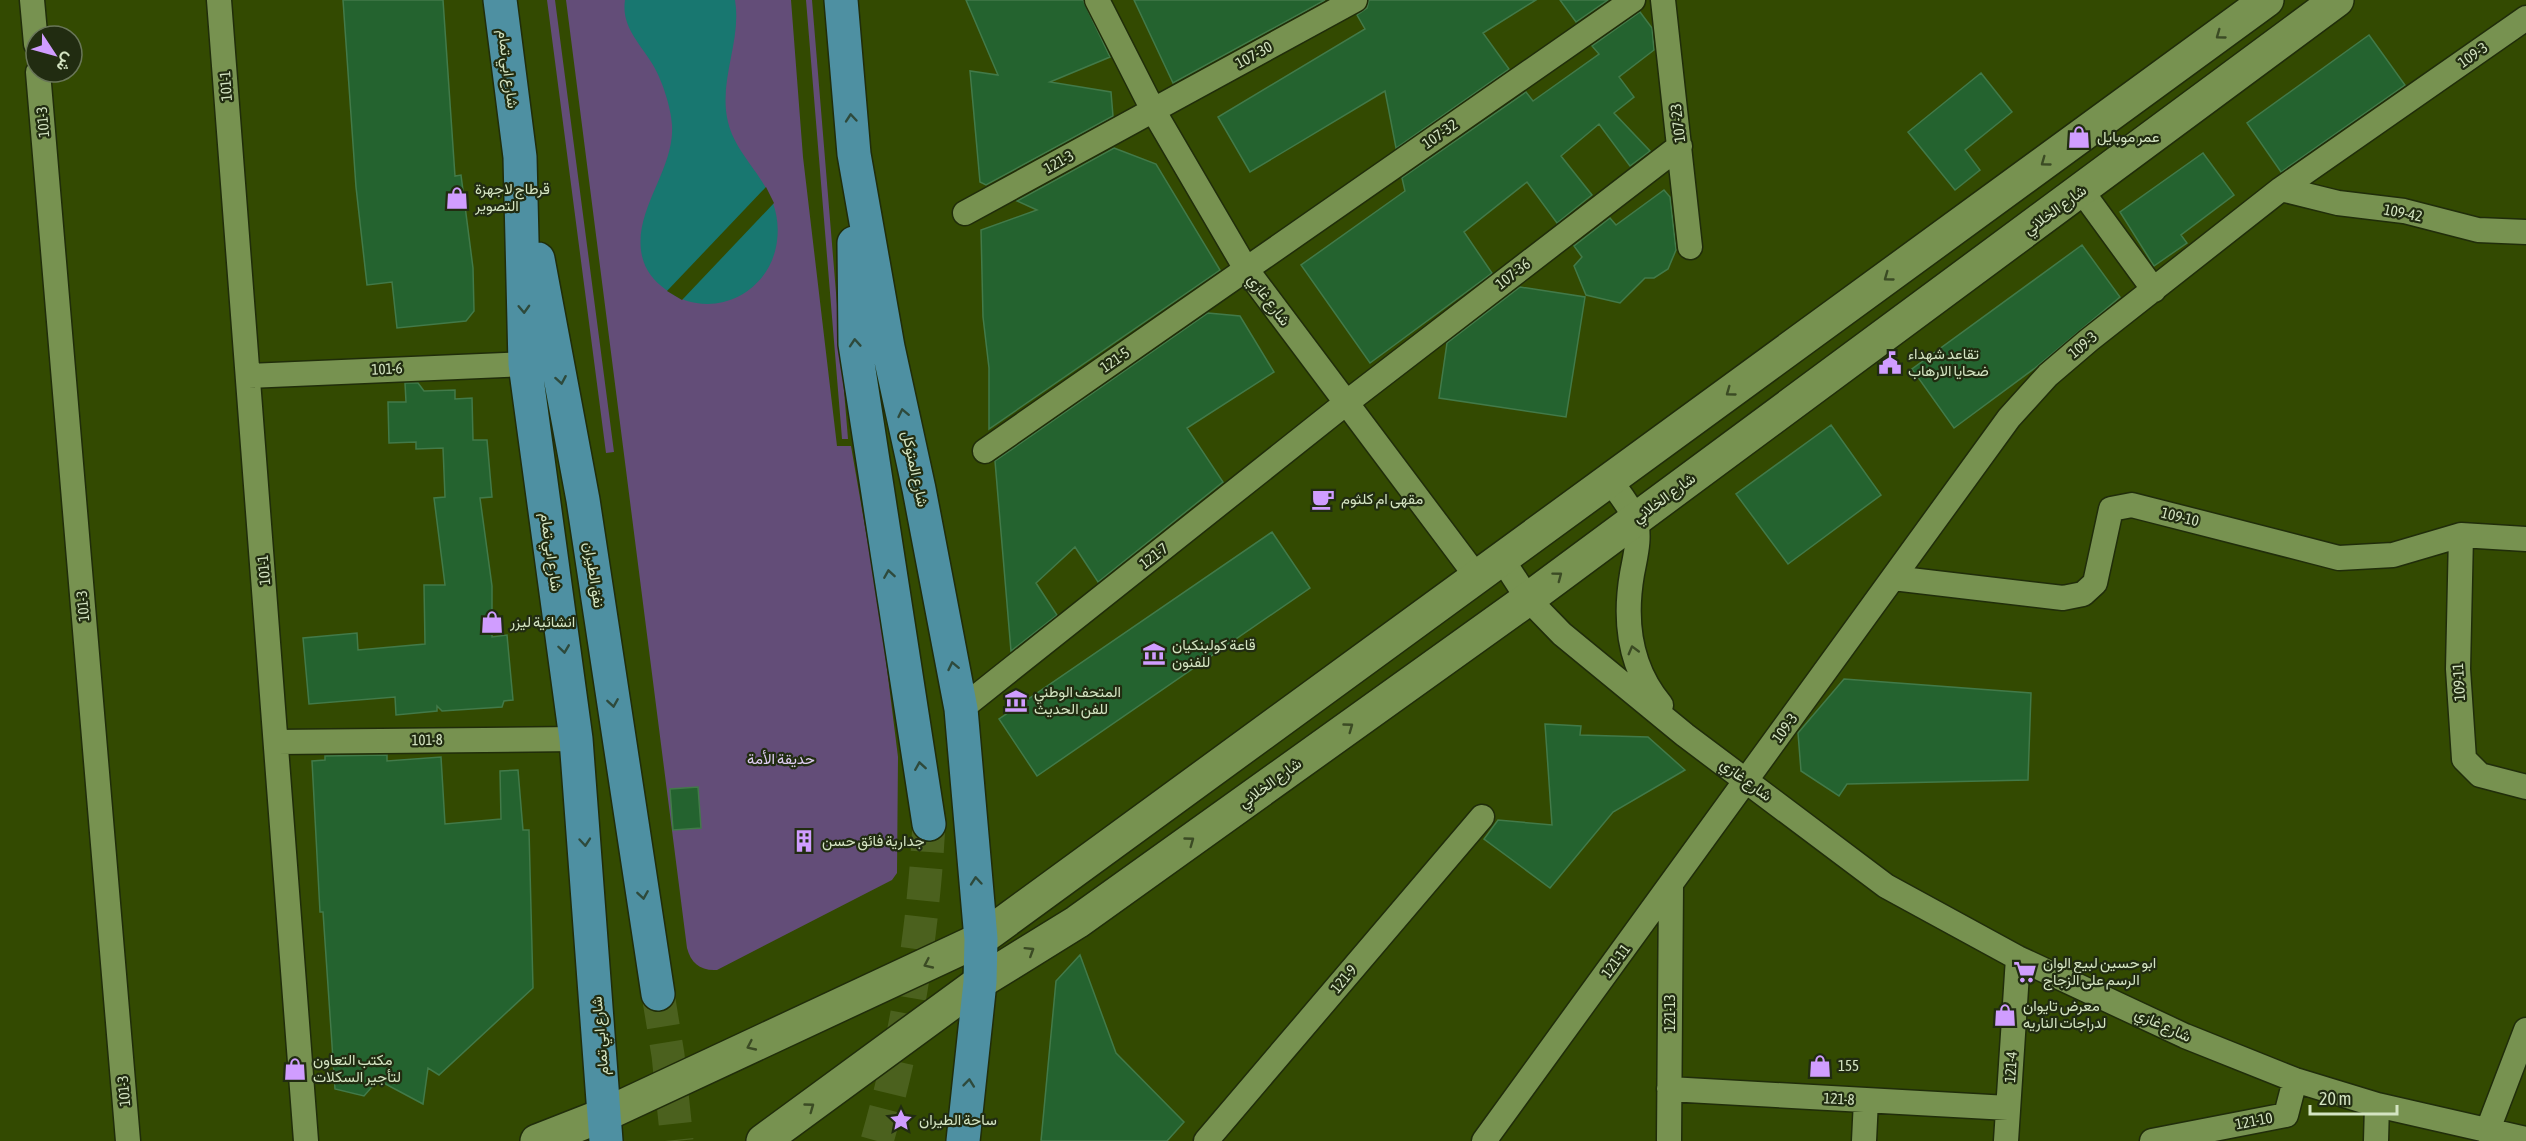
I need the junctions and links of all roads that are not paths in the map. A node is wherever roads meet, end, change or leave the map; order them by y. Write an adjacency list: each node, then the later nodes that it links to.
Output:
1 (32, 0): 12 (street)
2 (219, 0): 26 (street, 101-1)
3 (500, 0): 17 (main road, شارع ابي تمام)
4 (841, 0): 16 (main road, شارع المتوكل, one-way to 4)
5 (1097, 0): 14 (street, شارع غازي)
6 (1355, 0): 14 (street, 107-30)
7 (1633, 0): 23 (street, 107-32)
8 (1663, 0): 15 (street, 107-23)
9 (2267, 0): 29 (main road, one-way to 29)
10 (2337, 0): 19 (main road, شارع الخلاني)
11 (2526, 18): 18 (street, 109-3)
12 (34, 24)
13 (39, 84): 58 (street, 101-3)
14 (1153, 110): 20 (street, 121-3); 23 (street, شارع غازي)
15 (1680, 146): 22 (street, 107-23); 27 (street, 107-36)
16 (854, 154): 36 (main road, شارع المتوكل, one-way to 16); 43 (main road, one-way to 16)
17 (520, 157): 25 (main road, شارع ابي تمام, one-way to 25); 48 (main road, نفق الطيران, one-way to 48)
18 (2281, 189): 21 (street, 109-42); 24 (street, 109-3)
19 (2081, 190): 24 (street); 30 (main road, شارع الخلاني)
20 (965, 213)
21 (2526, 232)
22 (1690, 247)
23 (1246, 269): 27 (street, شارع غازي); 28 (street, 121-5)
24 (2154, 290): 34 (street, 109-3)
25 (525, 364): 26 (street, 101-6); 38 (main road, شارع ابي تمام, one-way to 38)
26 (248, 376): 39 (street, 101-1)
27 (1346, 403): 33 (street, شارع غازي); 36 (street, 121-7)
28 (985, 451)
29 (1610, 480): 30 (street, شارع غازي); 33 (main road)
30 (1635, 519): 35 (main road, شارع الخلاني, one-way to 30); 37 (street, شارع غازي, one-way to 30)
31 (2461, 535): 32 (street, 109-10); 34 (street, 109-10); 41 (street, 109-11)
32 (2526, 539)
33 (1489, 568): 35 (street, شارع غازي); 45 (main road)
34 (1893, 578): 40 (street, 109-3)
35 (1528, 599): 37 (street, شارع غازي); 47 (main road, شارع الخلاني, one-way to 35)
36 (962, 709): 45 (main road, شارع المتوكل, one-way to 36)
37 (1685, 735): 40 (street, شارع غازي)
38 (576, 739): 39 (street, 101-8); 55 (main road, شارع ابي تمام, one-way to 55)
39 (278, 742): 59 (street, 101-1)
40 (1747, 781): 44 (street, 121-11); 46 (street, شارع غازي)
41 (2526, 787)
42 (1482, 817): 63 (street, 121-9)
43 (929, 824)
44 (1671, 885): 51 (street, 121-13); 64 (street, 121-11)
45 (981, 939): 47 (main road); 55 (main road, one-way to 55)
46 (2018, 958): 50 (street, شارع غازي); 54 (street, 121-4)
47 (981, 982): 61 (main road, one-way to 47); 62 (main road, one-way to 47)
48 (658, 994)
49 (2526, 1030): 56 (street)
50 (2295, 1080): 53 (street, شارع غازي); 68 (street, 121-10)
51 (1669, 1089): 52 (street, 121-8); 65 (street, 121-13)
52 (1866, 1100): 54 (street, 121-8); 66 (street)
53 (2377, 1105): 56 (street, شارع غازي); 69 (street)
54 (2008, 1108): 67 (street, 121-4)
55 (606, 1128): 60 (main road)
56 (2487, 1131): 57 (street, شارع غازي)
57 (2526, 1139)
58 (128, 1141)
59 (306, 1141)
60 (537, 1141)
61 (763, 1141)
62 (963, 1141)
63 (1206, 1141)
64 (1485, 1141)
65 (1669, 1141)
66 (1864, 1141)
67 (2006, 1141)
68 (2152, 1141)
69 (2376, 1141)

